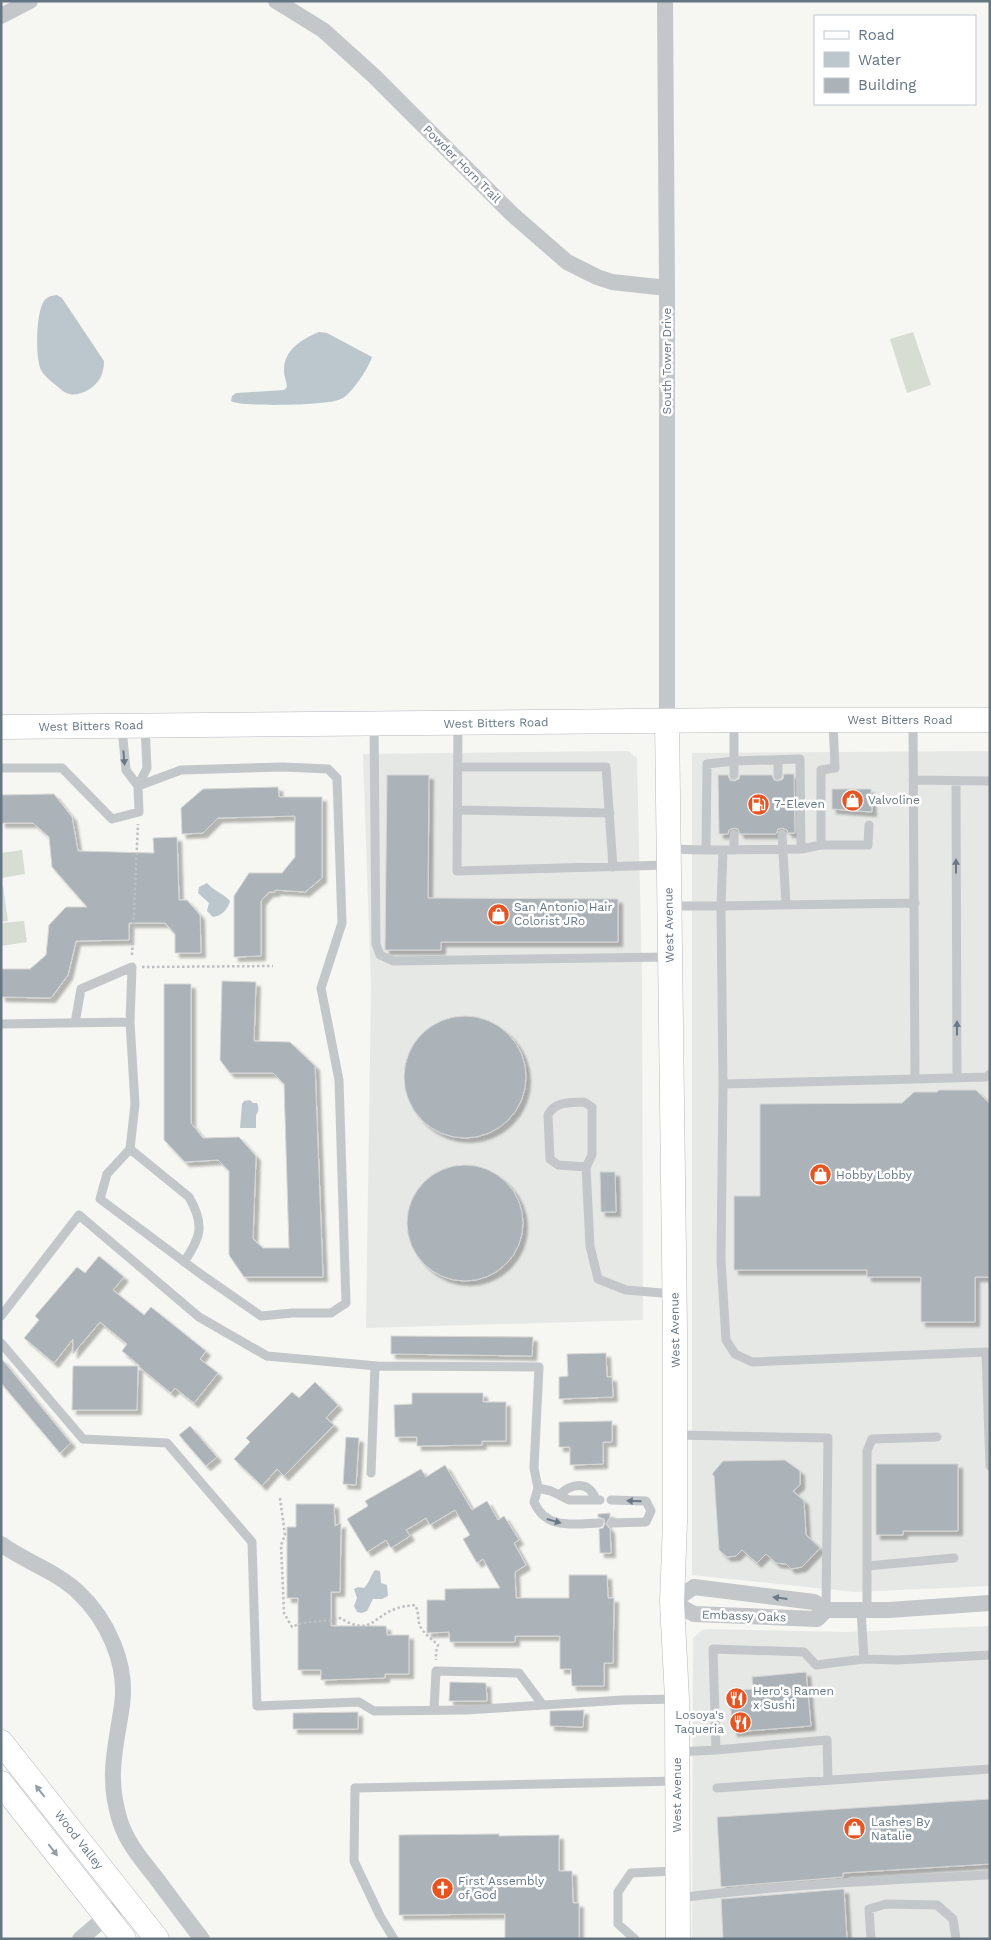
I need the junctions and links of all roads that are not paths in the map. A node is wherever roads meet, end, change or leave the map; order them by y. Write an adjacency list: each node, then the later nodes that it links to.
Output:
1 (30, 1): 4 (street)
2 (276, 1): 5 (street, Powder Horn Trail)
3 (665, 1): 5 (street, South Tower Drive)
4 (1, 16)
5 (667, 288): 9 (street, South Tower Drive)
6 (833, 720): 7 (main road, West Bitters Road); 10 (main road, West Bitters Road); 31 (lane)
7 (913, 720): 8 (main road, West Bitters Road); 22 (lane)
8 (990, 720)
9 (667, 721): 10 (main road, West Bitters Road); 11 (main road, West Bitters Road); 37 (main road, West Avenue)
10 (734, 721): 17 (lane)
11 (458, 723): 12 (main road, West Bitters Road); 18 (lane)
12 (374, 724): 13 (main road, West Bitters Road); 43 (lane)
13 (145, 726): 15 (main road, West Bitters Road); 25 (lane)
14 (1, 727): 15 (main road, West Bitters Road)
15 (122, 727): 25 (lane, one-way to 25)
16 (778, 760): 17 (lane); 20 (lane); 32 (lane)
17 (734, 761): 21 (lane); 33 (lane)
18 (458, 767): 26 (lane); 27 (lane)
19 (1, 768): 25 (lane)
20 (778, 774)
21 (734, 775)
22 (913, 780): 23 (lane); 39 (lane)
23 (956, 781): 24 (lane); 48 (lane, one-way to 23)
24 (990, 781)
25 (138, 786): 53 (lane)
26 (458, 810): 27 (lane); 38 (lane)
27 (610, 813): 38 (lane)
28 (869, 826): 31 (lane)
29 (734, 834): 35 (lane)
30 (782, 834): 36 (lane)
31 (821, 845): 32 (lane)
32 (801, 849): 36 (lane)
33 (706, 850): 34 (lane); 37 (lane)
34 (722, 850): 35 (lane); 42 (lane)
35 (734, 850): 36 (lane)
36 (783, 850): 40 (lane)
37 (668, 857): 38 (lane); 41 (main road, West Avenue)
38 (613, 867)
39 (915, 903): 40 (lane); 49 (lane)
40 (786, 905): 42 (lane)
41 (669, 906): 42 (lane); 43 (main road, West Avenue)
42 (721, 906): 50 (lane)
43 (669, 957): 54 (main road, West Avenue)
44 (130, 1022): 45 (lane); 45 (lane); 51 (lane)
45 (75, 1023): 46 (lane)
46 (1, 1024)
47 (990, 1074): 48 (lane)
48 (957, 1077): 49 (lane)
49 (915, 1079): 50 (lane)
50 (723, 1084): 60 (lane)
51 (130, 1149): 53 (lane); 53 (lane)
52 (586, 1167): 52 (lane); 54 (lane)
53 (184, 1262)
54 (674, 1294): 58 (main road, West Avenue)
55 (1, 1316): 57 (lane)
56 (1, 1343): 79 (lane)
57 (375, 1366): 61 (lane); 62 (lane)
58 (675, 1435): 65 (main road, West Avenue); 73 (lane)
59 (938, 1437): 70 (lane)
60 (990, 1466)
61 (371, 1473)
62 (538, 1488): 63 (lane); 66 (lane, one-way to 66)
63 (559, 1495): 63 (lane)
64 (611, 1500): 65 (lane, one-way to 64)
65 (663, 1511): 67 (lane); 71 (main road, West Avenue)
66 (599, 1523)
67 (612, 1523)
68 (1, 1544): 96 (street)
69 (954, 1558): 70 (lane)
70 (867, 1566): 74 (lane)
71 (672, 1602): 73 (street, Embassy Oaks); 73 (street, Embassy Oaks, one-way to 71); 77 (main road, West Avenue)
72 (990, 1603): 74 (street, Embassy Oaks)
73 (826, 1610): 74 (street, Embassy Oaks)
74 (864, 1610): 76 (lane)
75 (990, 1655): 76 (lane)
76 (864, 1659): 81 (lane)
77 (677, 1699): 78 (lane); 82 (main road, West Avenue)
78 (542, 1704): 79 (lane); 79 (lane)
79 (434, 1710)
80 (1, 1742): 91 (main road, Wood Valley, one-way to 80)
81 (716, 1750): 82 (lane); 84 (lane)
82 (677, 1752): 85 (main road, West Avenue)
83 (990, 1769): 84 (lane)
84 (828, 1780): 87 (lane)
85 (677, 1781): 88 (main road, West Avenue); 97 (lane)
86 (1, 1783): 92 (main road, one-way to 92)
87 (717, 1788)
88 (677, 1871): 90 (main road, West Avenue); 98 (lane)
89 (990, 1875): 90 (lane)
90 (678, 1898): 99 (main road, West Avenue)
91 (126, 1900): 92 (street); 95 (main road, Wood Valley)
92 (106, 1918): 93 (street); 94 (main road)
93 (80, 1939)
94 (124, 1939)
95 (157, 1939)
96 (202, 1939)
97 (394, 1939)
98 (635, 1939)
99 (678, 1939)
100 (871, 1939): 101 (lane)
101 (956, 1939)

